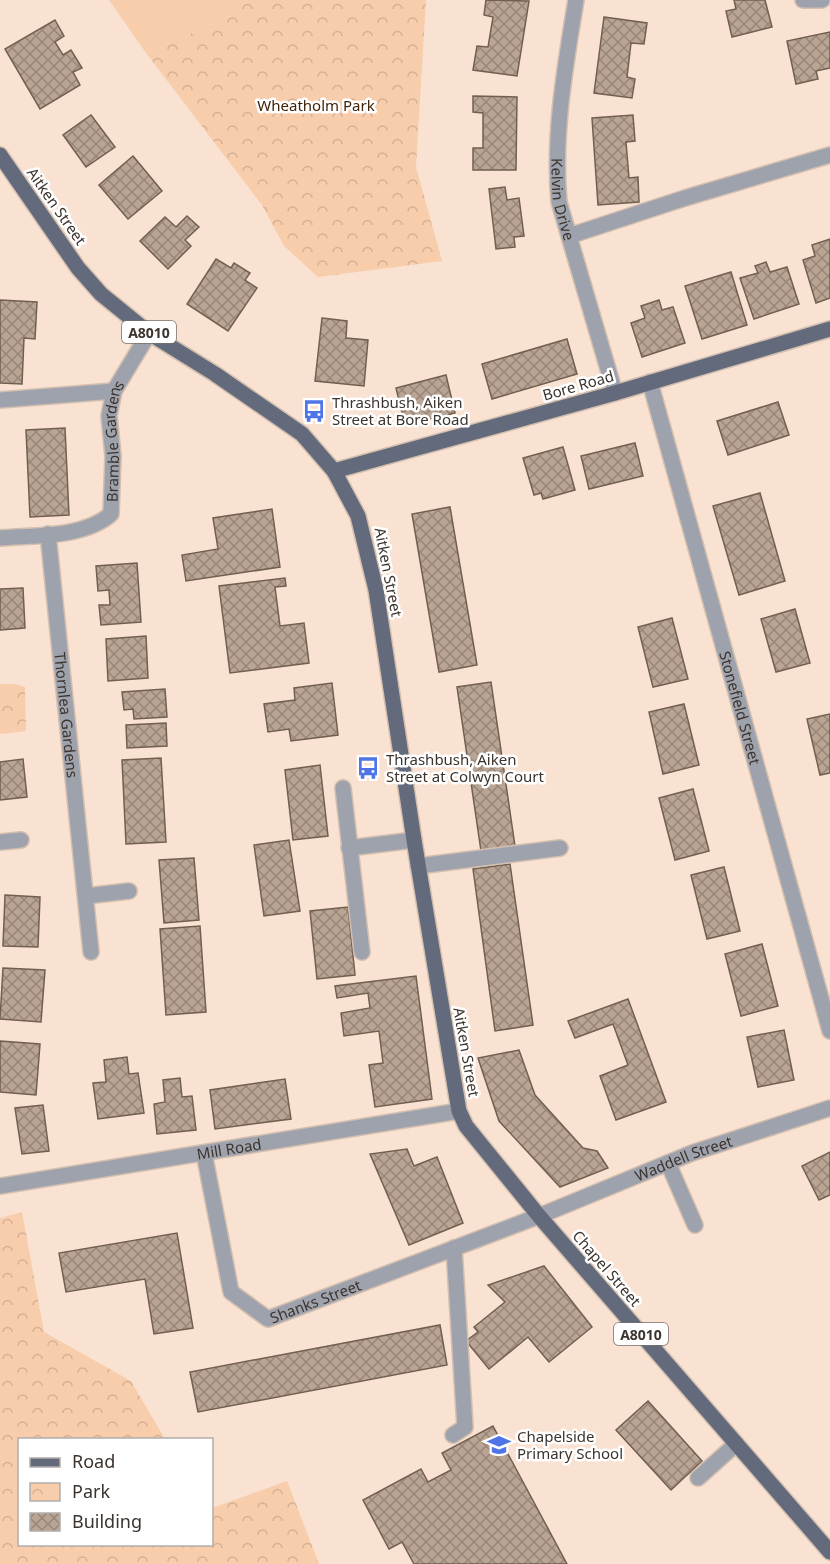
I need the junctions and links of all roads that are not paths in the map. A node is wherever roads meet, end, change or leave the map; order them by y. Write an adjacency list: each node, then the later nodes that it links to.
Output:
1 (576, 0): 6 (street, Kelvin Drive)
2 (803, 0): 3 (street)
3 (822, 0)
4 (0, 155): 8 (main road, Aitken Street / A8010)
5 (830, 155): 6 (street)
6 (569, 236): 11 (street, Kelvin Drive)
7 (830, 329): 9 (main road, Bore Road)
8 (149, 333): 10 (street, Bramble Gardens); 13 (main road, Aitken Street / A8010)
9 (650, 382): 11 (main road, Bore Road); 27 (street, Stonefield Street)
10 (114, 391): 12 (street); 14 (street, Bramble Gardens)
11 (615, 393): 13 (main road, Bore Road)
12 (0, 400)
13 (334, 471): 18 (main road, Aitken Street / A8010)
14 (48, 534): 15 (street, Bramble Gardens); 24 (street, Thornlea Gardens)
15 (0, 538)
16 (344, 788): 20 (street)
17 (21, 840): 19 (street)
18 (414, 840): 20 (street); 22 (main road, Aitken Street / A8010)
19 (0, 842)
20 (349, 848): 26 (street)
21 (560, 848): 22 (street)
22 (418, 866): 29 (main road, Aitken Street / A8010)
23 (129, 891): 24 (street)
24 (86, 896): 25 (street, Thornlea Gardens)
25 (91, 952)
26 (362, 952)
27 (830, 1031)
28 (830, 1108): 31 (street, Waddell Street)
29 (459, 1111): 30 (street, Mill Road); 33 (main road, Chapel Street / A8010)
30 (204, 1154): 32 (street, Mill Road); 35 (street, Shanks Street)
31 (668, 1163): 33 (street, Waddell Street); 34 (street)
32 (0, 1186)
33 (539, 1216): 35 (street, Shanks Street); 37 (main road, Chapel Street / A8010)
34 (695, 1226)
35 (454, 1248): 36 (street)
36 (453, 1435)
37 (736, 1444): 38 (street); 39 (main road, Chapel Street / A8010)
38 (698, 1478)
39 (830, 1552)

